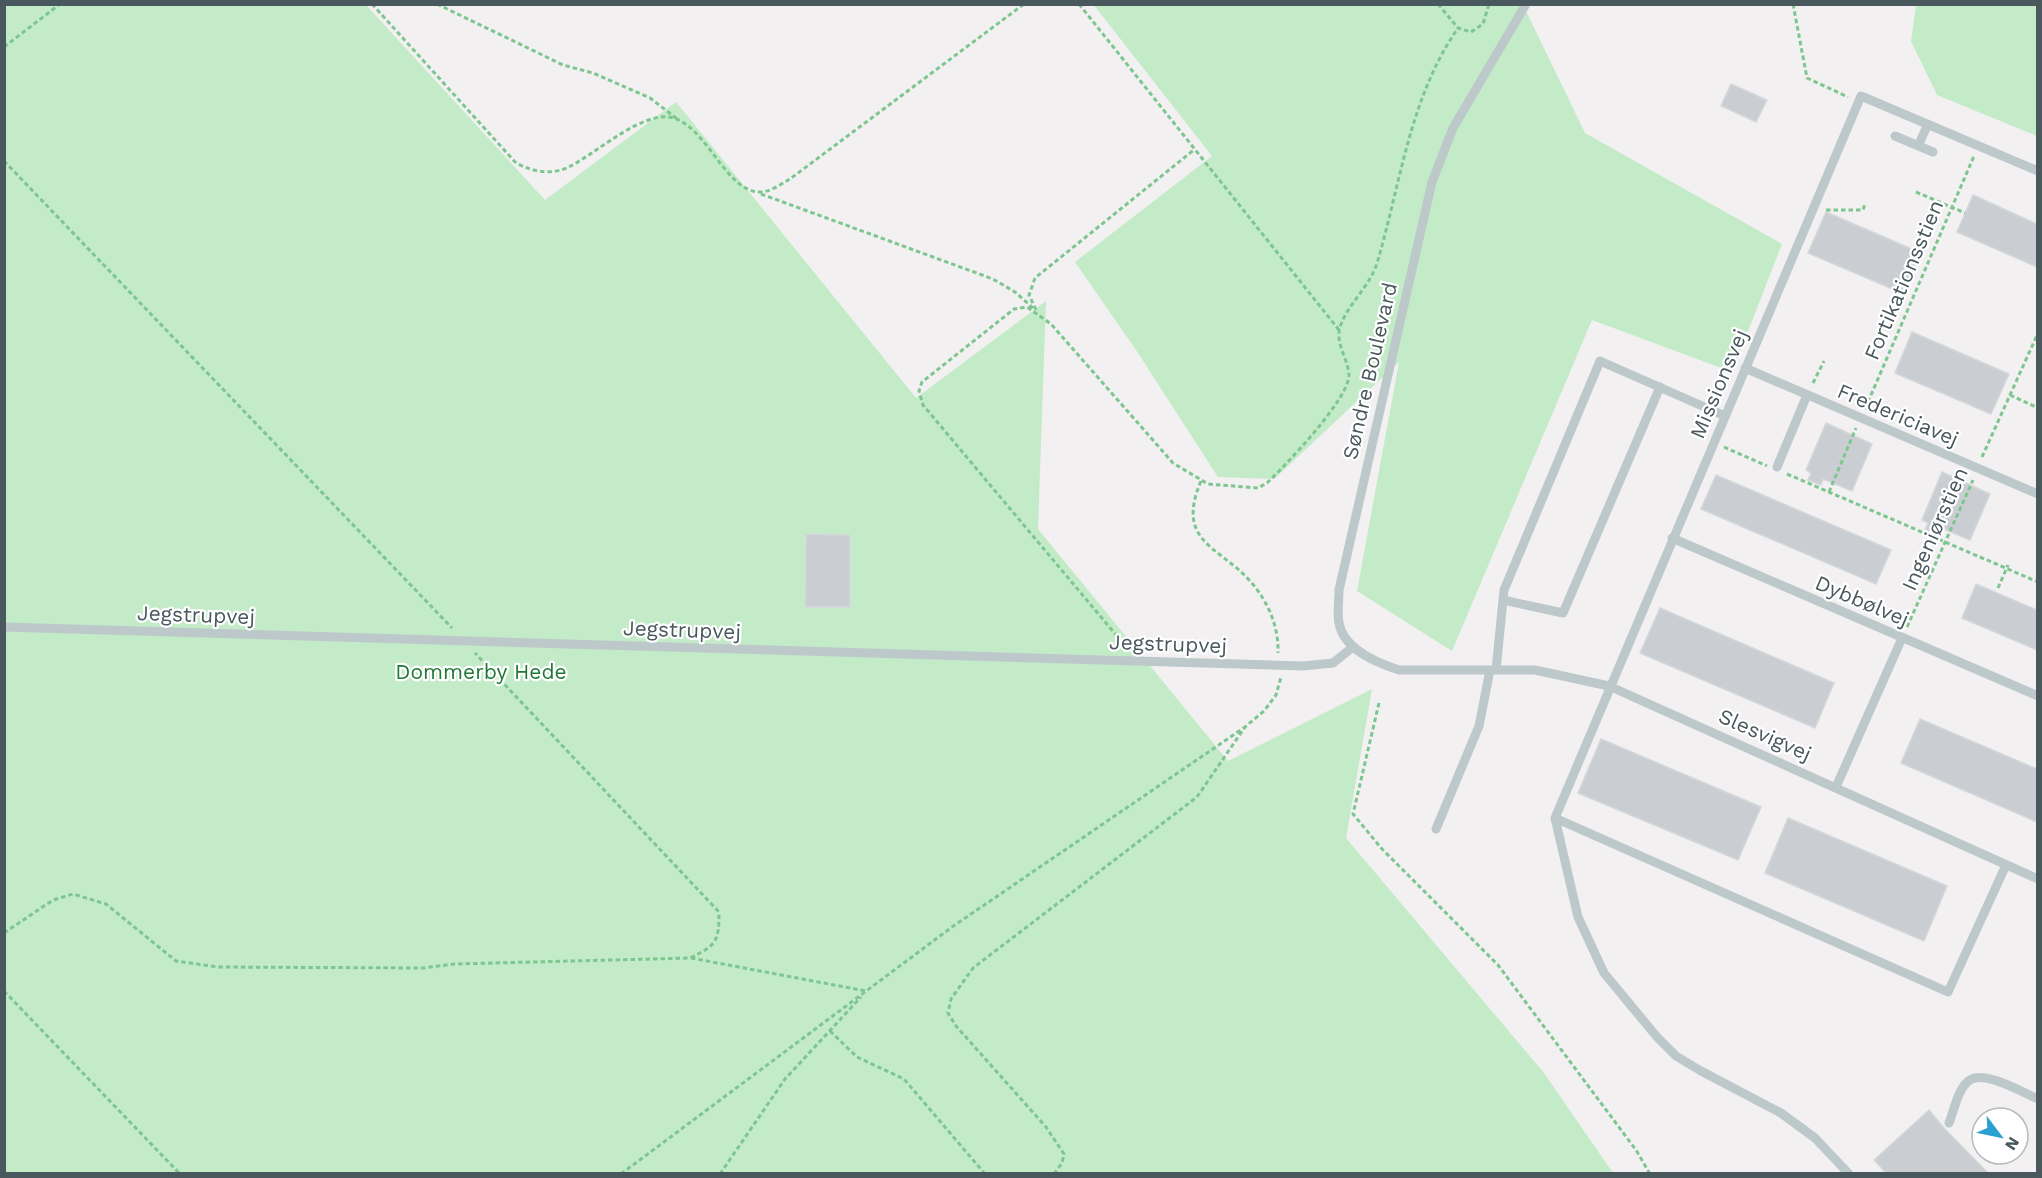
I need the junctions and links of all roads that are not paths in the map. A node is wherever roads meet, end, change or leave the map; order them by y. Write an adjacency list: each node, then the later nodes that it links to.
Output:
1 (1526, 4): 17 (lane, Søndre Boulevard)
2 (1928, 124): 4 (lane); 6 (lane); 7 (lane, Missionsvej)
3 (1896, 136): 4 (lane)
4 (1918, 146): 5 (lane)
5 (1933, 152)
6 (2037, 171)
7 (1745, 368): 9 (lane, Fredericiavej); 10 (lane, Missionsvej)
8 (1660, 387): 10 (lane); 14 (lane); 14 (lane)
9 (1807, 395): 11 (lane); 12 (lane, Fredericiavej)
10 (1725, 416): 13 (lane, Missionsvej)
11 (1776, 468)
12 (2037, 494)
13 (1672, 538): 16 (lane, Dybbølvej); 19 (lane, Missionsvej)
14 (1503, 600): 18 (lane)
15 (4, 627): 17 (lane, Jegstrupvej)
16 (1902, 638): 20 (lane, Dybbølvej); 21 (lane)
17 (1353, 647): 18 (lane, Slesvigvej)
18 (1493, 670): 19 (lane, Slesvigvej); 23 (lane)
19 (1609, 686): 21 (lane, Slesvigvej); 22 (lane, Missionsvej)
20 (2037, 696)
21 (1836, 787): 24 (lane, Slesvigvej)
22 (1555, 818): 24 (lane); 28 (lane)
23 (1436, 829)
24 (2006, 865): 25 (lane, Slesvigvej)
25 (2037, 879)
26 (2037, 1099): 27 (lane)
27 (1949, 1123)
28 (1849, 1173)

